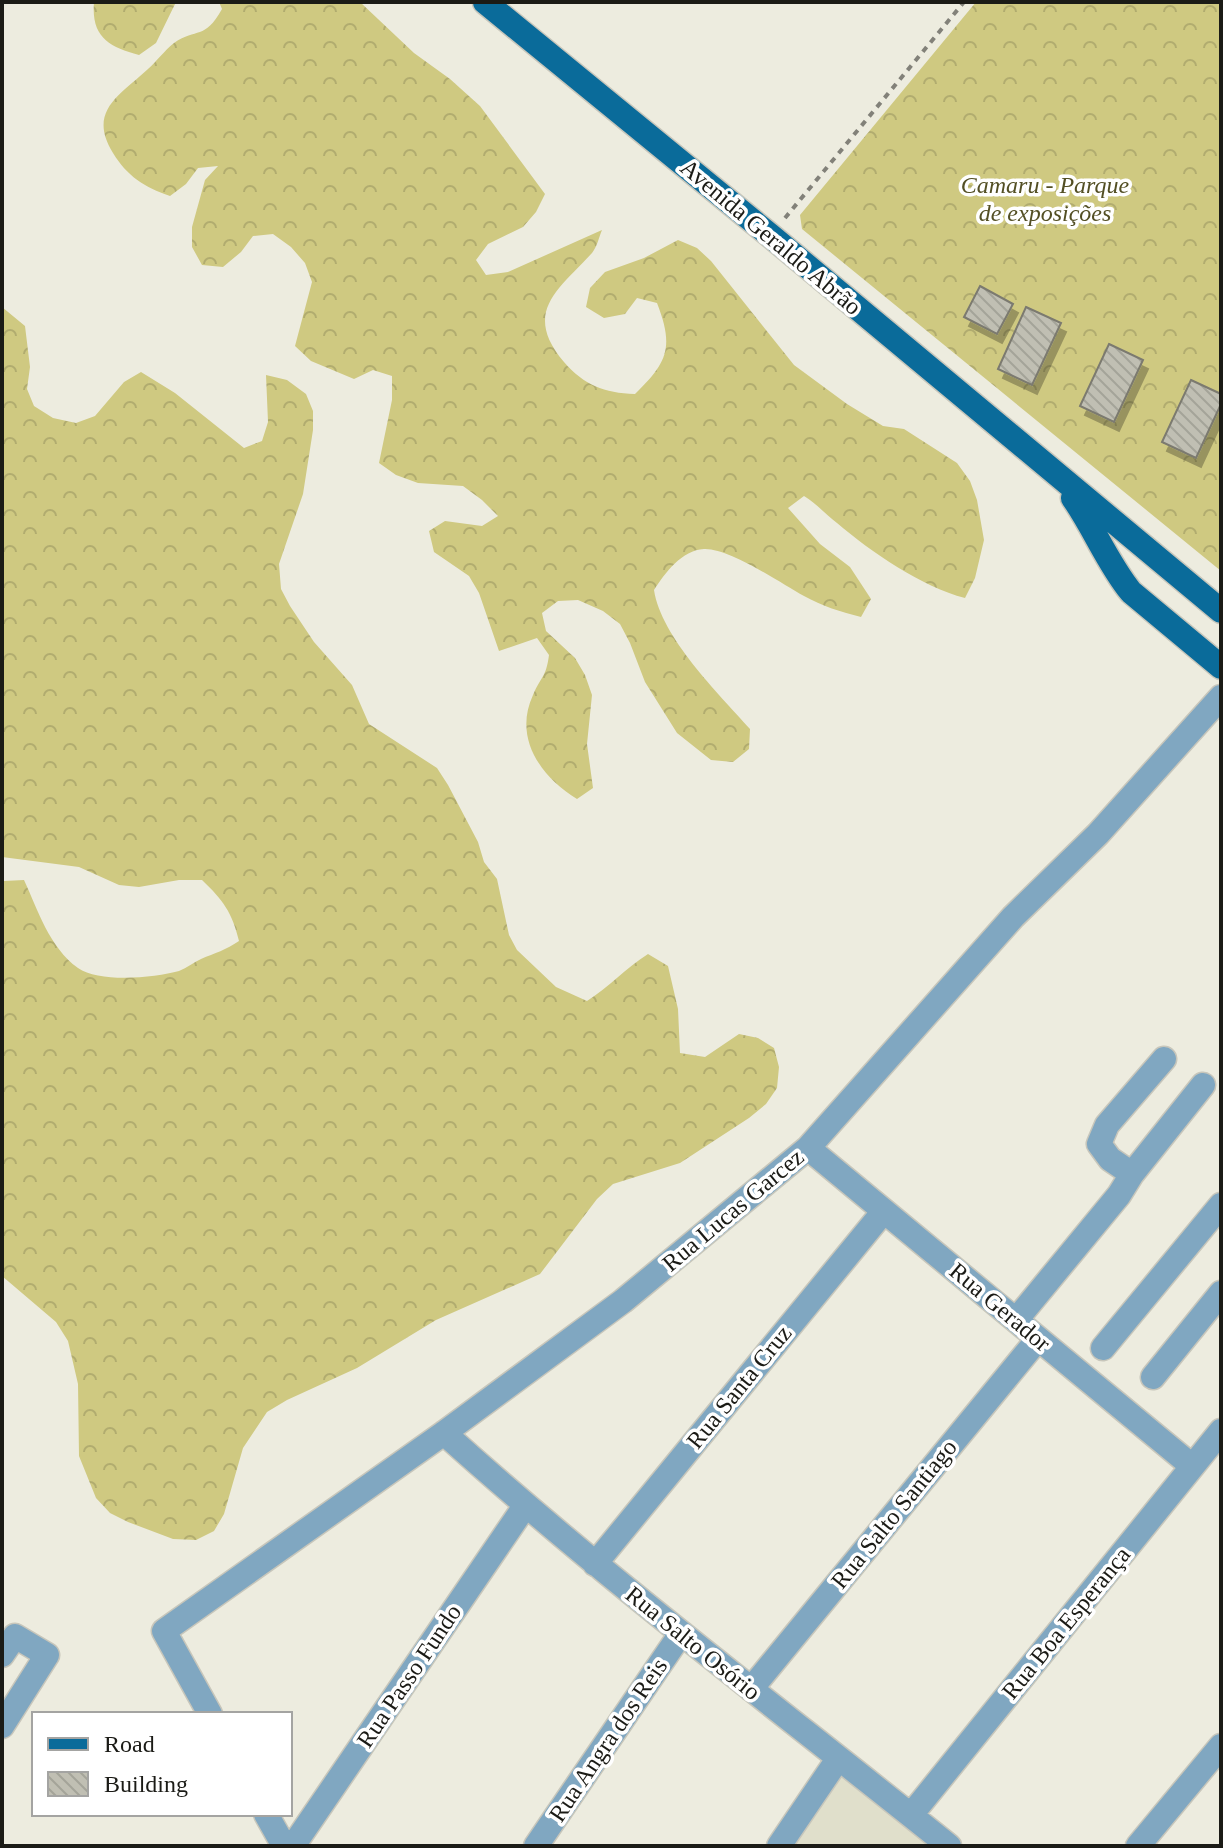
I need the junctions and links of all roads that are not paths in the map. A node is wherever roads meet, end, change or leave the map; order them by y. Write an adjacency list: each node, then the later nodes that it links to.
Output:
1 (485, 2): 2 (main road, Avenida Geraldo Abrão)
2 (1055, 474): 3 (main road, Avenida Geraldo Abrão); 4 (main road, Avenida Geraldo Abrão)
3 (1221, 611)
4 (1221, 667)
5 (1221, 697): 8 (street, Rua Lucas Garcez)
6 (1164, 1059): 9 (street)
7 (1203, 1085): 9 (street)
8 (808, 1148): 11 (street, Rua Gerador); 18 (street, Rua Lucas Garcez)
9 (1132, 1174): 13 (street)
10 (1221, 1205): 15 (street)
11 (884, 1211): 13 (street, Rua Gerador); 21 (street, Rua Santa Cruz)
12 (1221, 1293): 16 (street)
13 (1016, 1320): 14 (street, Rua Gerador)
14 (1038, 1339): 19 (street, Rua Gerador); 24 (street, Rua Salto Santiago)
15 (1103, 1348)
16 (1153, 1377)
17 (1221, 1431): 19 (street, Rua Boa Esperança)
18 (444, 1433): 20 (street, Rua Salto Osório); 25 (street, Rua Lucas Garcez)
19 (1192, 1466): 29 (street, Rua Boa Esperança)
20 (525, 1506): 21 (street, Rua Salto Osório); 32 (street, Rua Passo Fundo)
21 (595, 1564): 22 (street, Rua Salto Osório)
22 (680, 1635): 24 (street, Rua Salto Osório); 33 (street, Rua Angra dos Reis)
23 (2, 1655): 26 (street)
24 (751, 1689): 28 (street, Rua Salto Osório)
25 (209, 1712)
26 (2, 1726)
27 (1221, 1746): 36 (street)
28 (838, 1759): 29 (street, Rua Salto Osório); 34 (street)
29 (911, 1815): 35 (street, Rua Salto Osório)
30 (267, 1816): 31 (street)
31 (284, 1846)
32 (293, 1846)
33 (536, 1846)
34 (779, 1846)
35 (949, 1846)
36 (1138, 1846)

